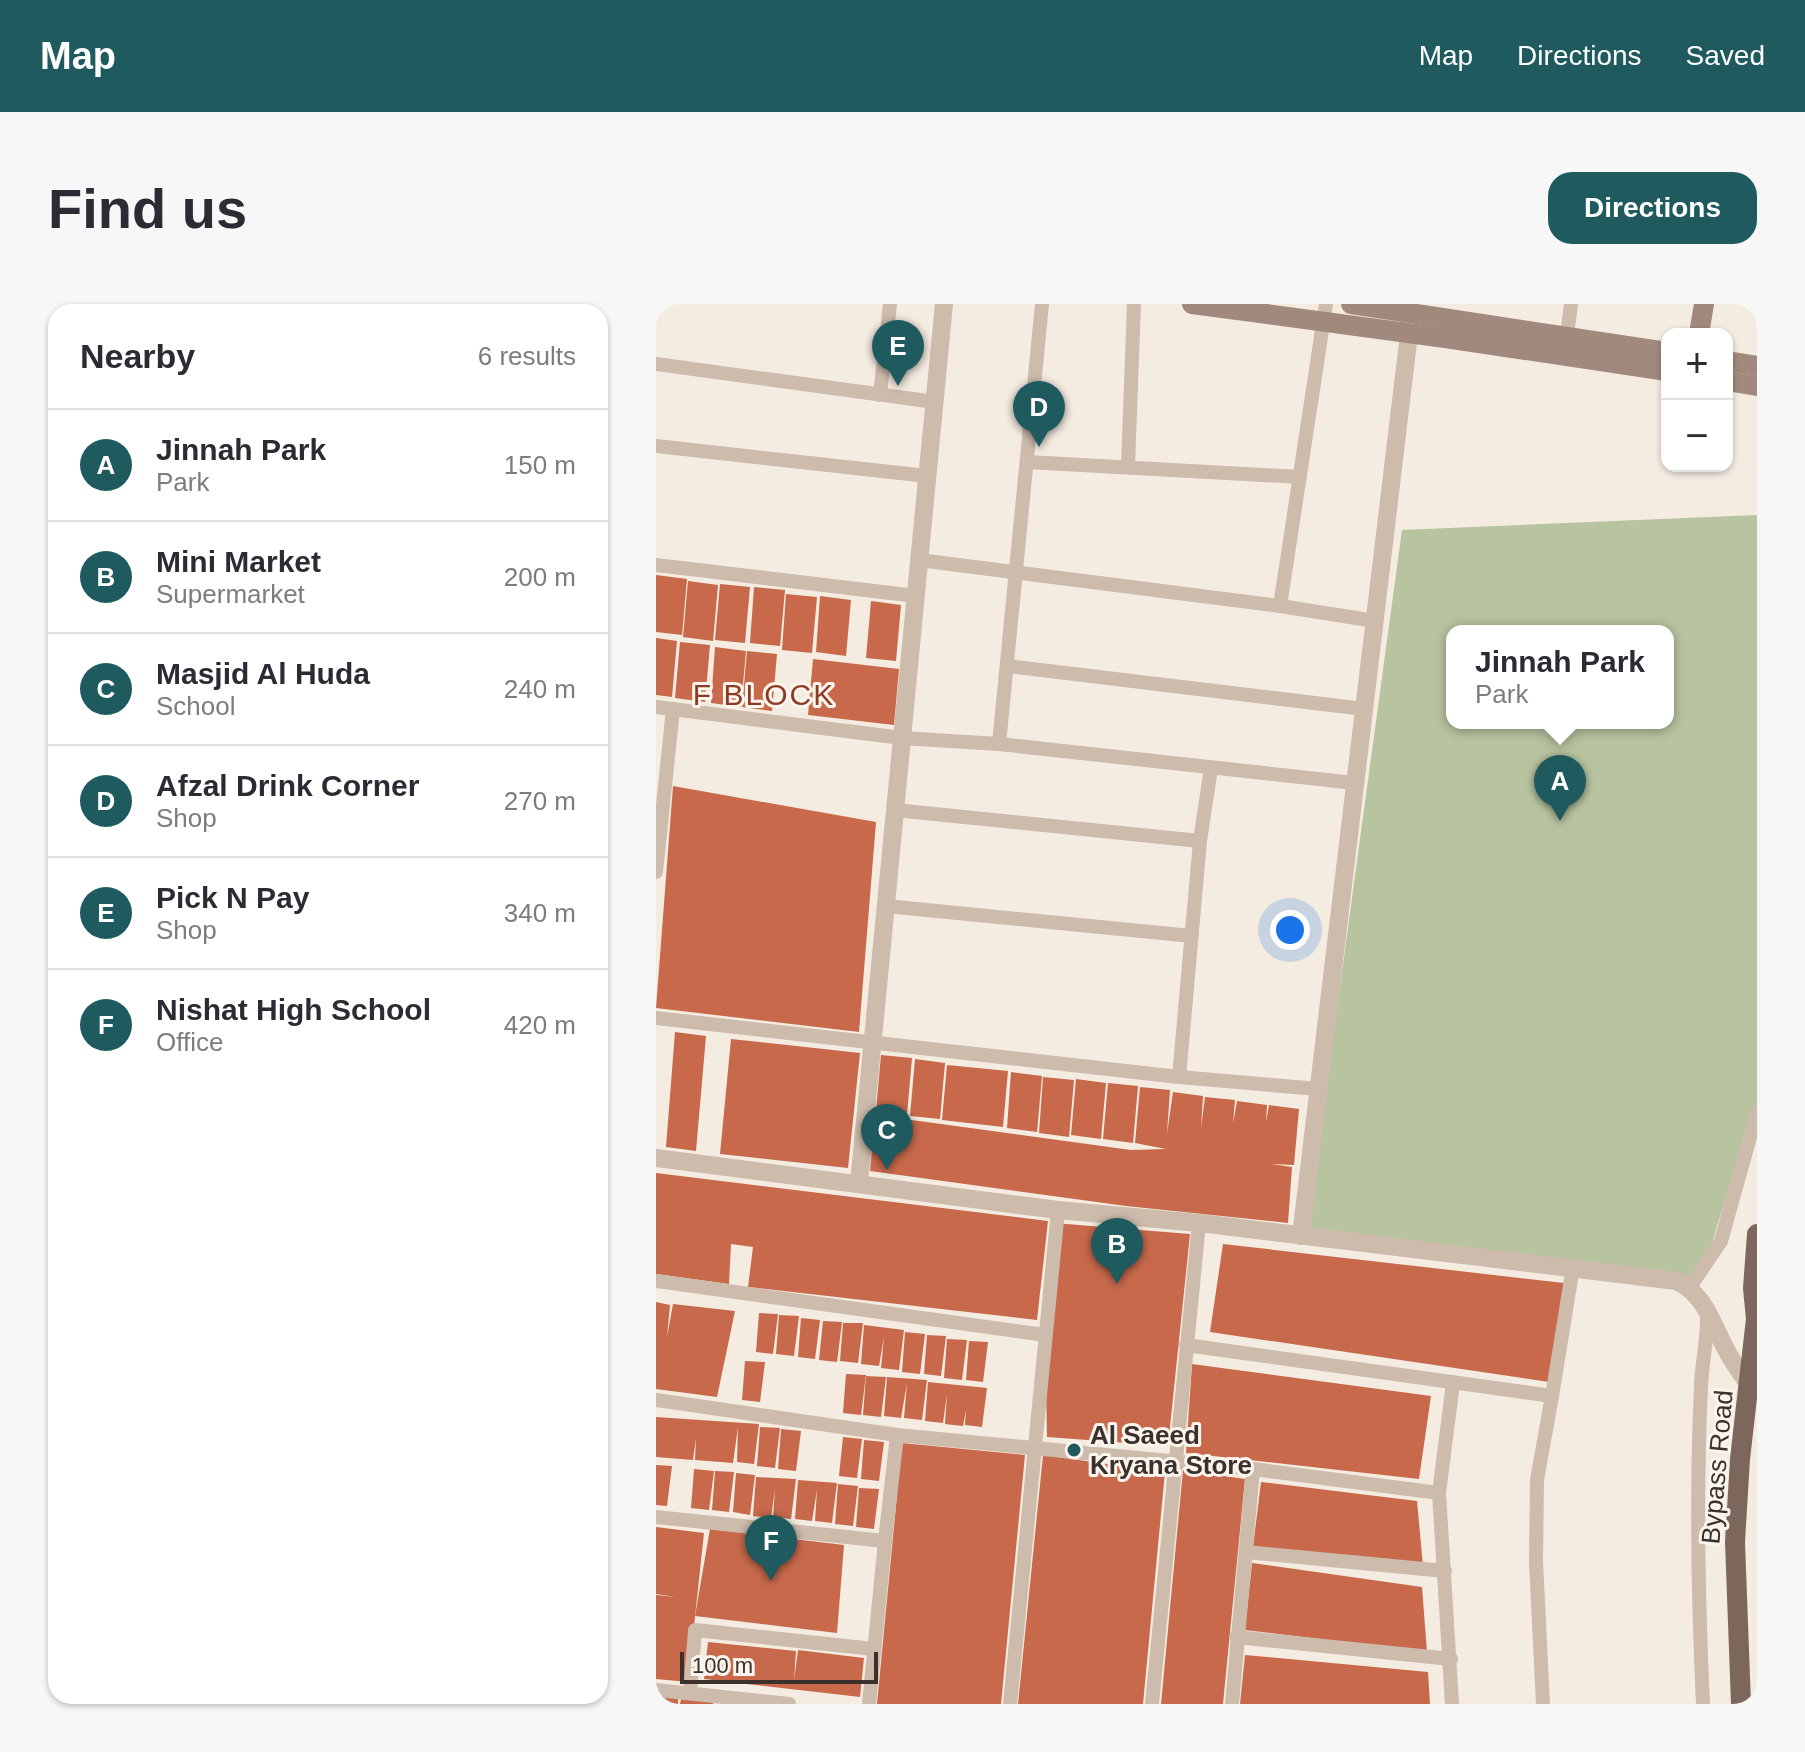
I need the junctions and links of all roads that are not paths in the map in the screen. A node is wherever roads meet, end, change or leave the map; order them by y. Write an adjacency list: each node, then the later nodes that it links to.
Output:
1 (890, 304): 21 (street)
2 (944, 304): 22 (street)
3 (1042, 304): 24 (street)
4 (1134, 304): 25 (street)
5 (1192, 304): 9 (main road)
6 (1351, 304): 10 (main road)
7 (1571, 304): 13 (street)
8 (1704, 304): 11 (main road)
9 (1325, 313): 12 (main road); 27 (street)
10 (1448, 320): 12 (main road); 13 (main road)
11 (1700, 328)
12 (1409, 334): 33 (street)
13 (1566, 345): 14 (main road); 18 (main road)
14 (1661, 352)
15 (1733, 362): 17 (main road)
16 (656, 364): 21 (street)
17 (1757, 366)
18 (1661, 369)
19 (1733, 382): 20 (main road)
20 (1757, 386)
21 (880, 395): 22 (street)
22 (935, 402): 26 (street)
23 (656, 446): 26 (street)
24 (1027, 462): 25 (street); 30 (street)
25 (1128, 466): 27 (street)
26 (927, 476): 28 (street)
27 (1300, 477): 32 (street)
28 (919, 560): 30 (street); 31 (street)
29 (656, 565): 31 (street)
30 (1016, 573): 32 (street); 34 (street)
31 (916, 596): 38 (street)
32 (1280, 606): 33 (street)
33 (1375, 621): 37 (street)
34 (1008, 666): 37 (street); 39 (street)
35 (656, 707): 36 (street)
36 (673, 709): 38 (street); 44 (street)
37 (1364, 709): 41 (street)
38 (902, 738): 39 (street); 42 (street)
39 (999, 744): 40 (street)
40 (1211, 768): 41 (street); 43 (street)
41 (1355, 783): 50 (street)
42 (895, 810): 43 (street); 45 (street)
43 (1200, 841): 46 (street)
44 (656, 872)
45 (886, 906): 46 (street); 48 (street)
46 (1192, 936): 49 (street)
47 (656, 1018): 48 (street)
48 (873, 1043): 49 (street); 53 (street)
49 (1179, 1077): 50 (street)
50 (1318, 1089): 57 (street)
51 (1757, 1112): 60 (street)
52 (656, 1158): 53 (street)
53 (859, 1183): 54 (street)
54 (1058, 1210): 55 (street); 63 (street)
55 (1199, 1223): 57 (street); 64 (street)
56 (1757, 1234): 61 (main road, Bypass Road)
57 (1301, 1236): 58 (street)
58 (1573, 1267): 60 (street); 67 (street)
59 (656, 1281): 63 (street)
60 (1690, 1287): 62 (street)
61 (1755, 1288): 66 (main road, Bypass Road)
62 (1707, 1311): 66 (street); 90 (street)
63 (1045, 1335): 70 (street)
64 (1186, 1345): 65 (street); 71 (street)
65 (1453, 1383): 67 (street); 73 (street)
66 (1749, 1385): 91 (main road, Bypass Road)
67 (1552, 1396): 89 (street)
68 (656, 1400): 69 (street)
69 (897, 1435): 70 (street); 75 (street)
70 (1036, 1449): 71 (street); 85 (street)
71 (1175, 1460): 72 (street); 86 (street)
72 (1253, 1469): 73 (street); 76 (street)
73 (1439, 1493): 77 (street)
74 (656, 1517): 75 (street)
75 (885, 1541): 79 (street)
76 (1246, 1552): 77 (street); 78 (street)
77 (1445, 1571): 80 (street)
78 (1236, 1637): 80 (street); 87 (street)
79 (874, 1649): 82 (street); 84 (street)
80 (1451, 1659): 88 (street)
81 (656, 1690): 82 (street)
82 (690, 1693): 83 (street)
83 (788, 1704)
84 (869, 1704)
85 (1010, 1704)
86 (1152, 1704)
87 (1232, 1704)
88 (1452, 1704)
89 (1543, 1704)
90 (1703, 1704)
91 (1741, 1704)

